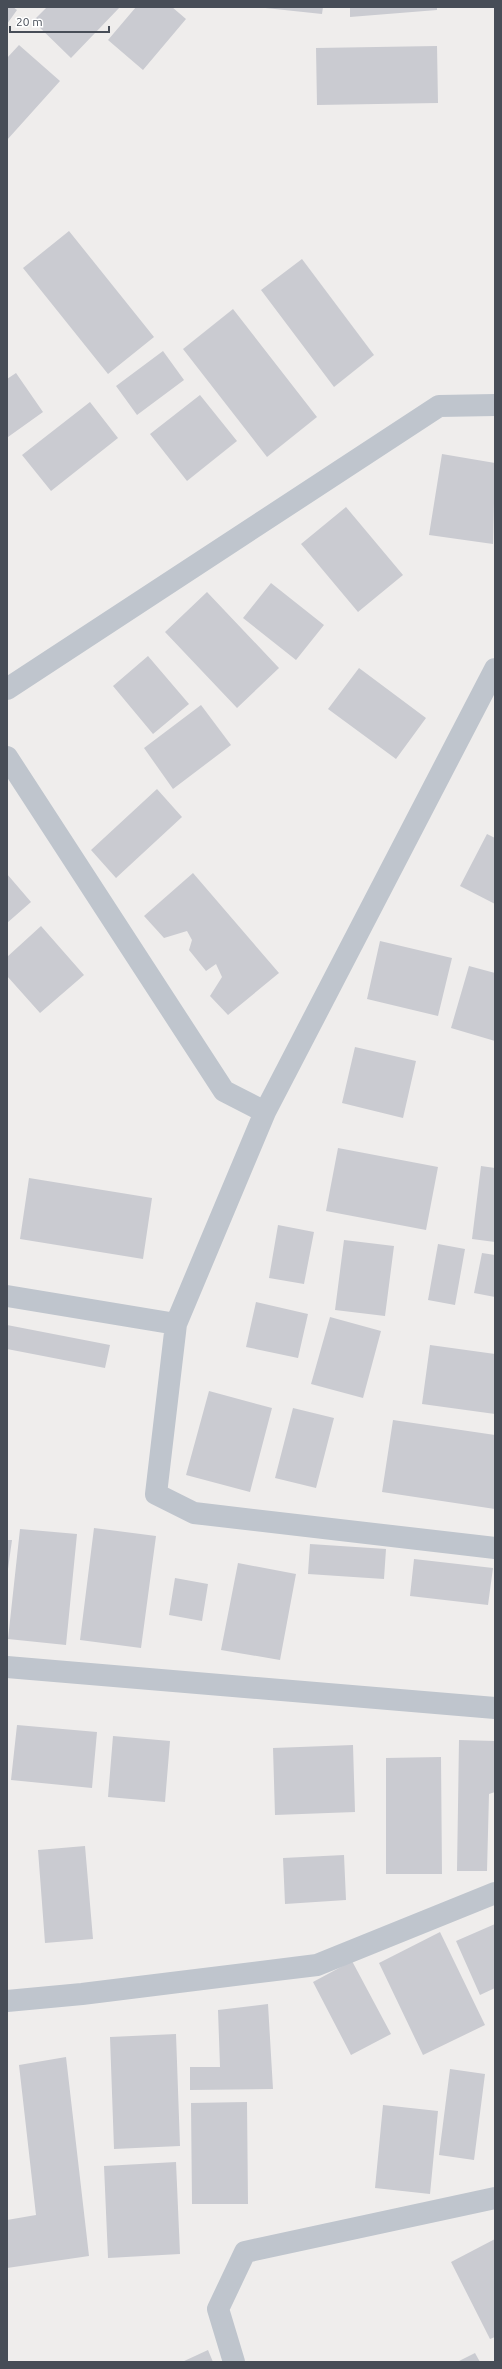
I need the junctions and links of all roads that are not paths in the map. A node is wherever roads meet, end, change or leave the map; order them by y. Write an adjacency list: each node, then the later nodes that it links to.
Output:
1 (495, 405): 3 (street)
2 (495, 670): 5 (street)
3 (7, 689)
4 (7, 757): 5 (street)
5 (265, 1112): 7 (street)
6 (7, 1296): 7 (street)
7 (176, 1324): 8 (street)
8 (495, 1548)
9 (7, 1667): 10 (street)
10 (495, 1708)
11 (495, 1893): 12 (street)
12 (7, 2000)
13 (495, 2198): 14 (street)
14 (234, 2362)

